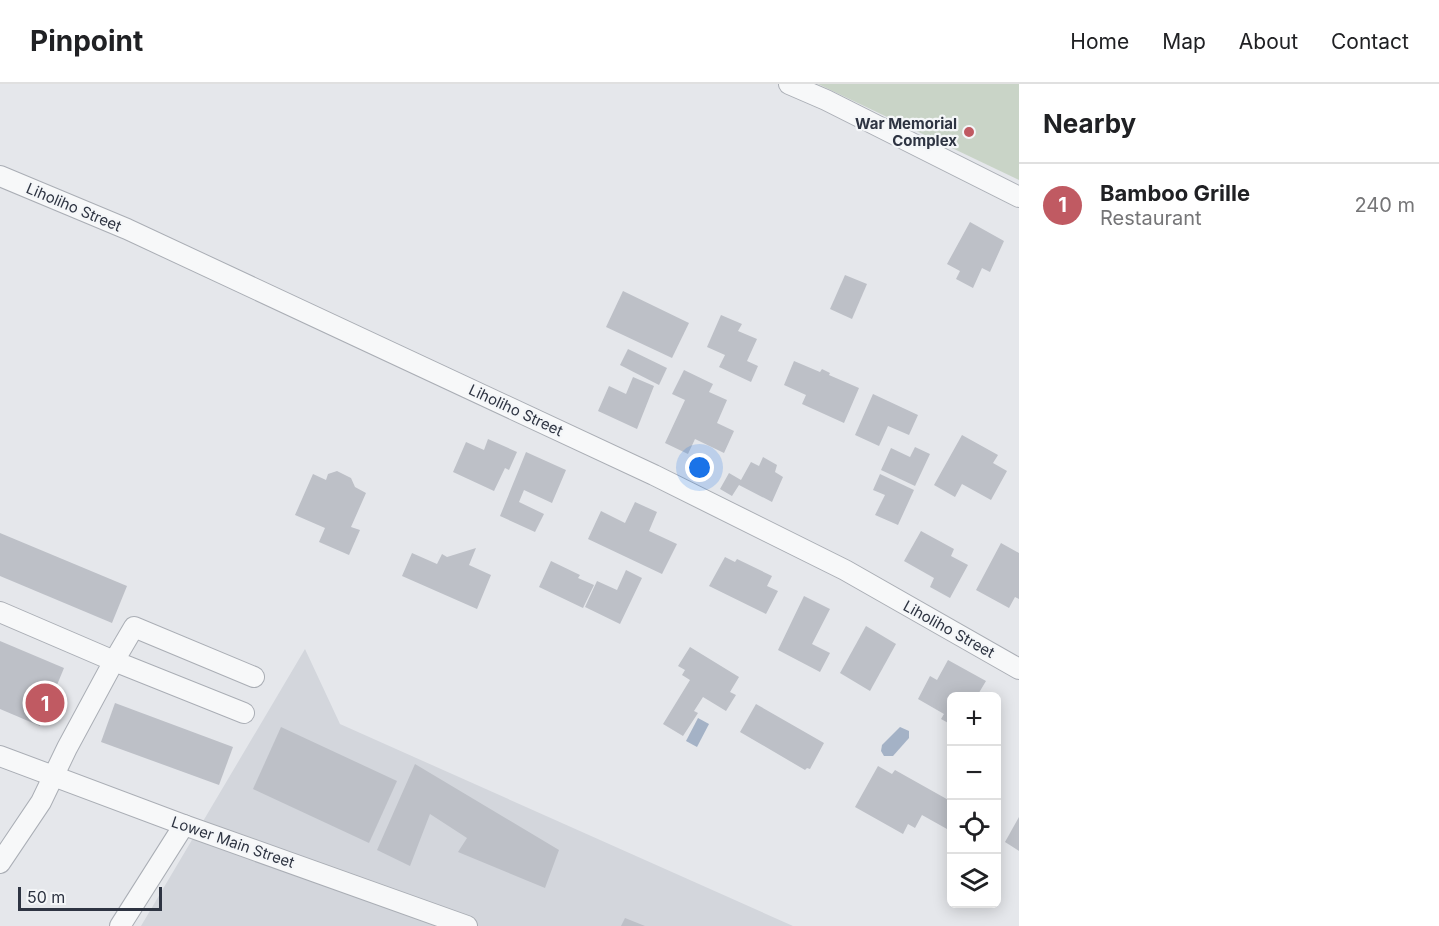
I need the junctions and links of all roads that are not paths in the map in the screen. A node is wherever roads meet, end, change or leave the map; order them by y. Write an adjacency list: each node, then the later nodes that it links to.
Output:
1 (789, 84): 3 (street)
2 (0, 176): 6 (street, Liholiho Street)
3 (1019, 197)
4 (0, 612): 5 (street)
5 (114, 662): 7 (street); 8 (street); 10 (street)
6 (1019, 669)
7 (254, 677)
8 (243, 713)
9 (0, 756): 10 (street, Lower Main Street)
10 (53, 777): 11 (street, Lower Main Street); 12 (street)
11 (184, 825): 13 (street); 14 (street, Lower Main Street)
12 (0, 862)
13 (120, 926)
14 (467, 926)

